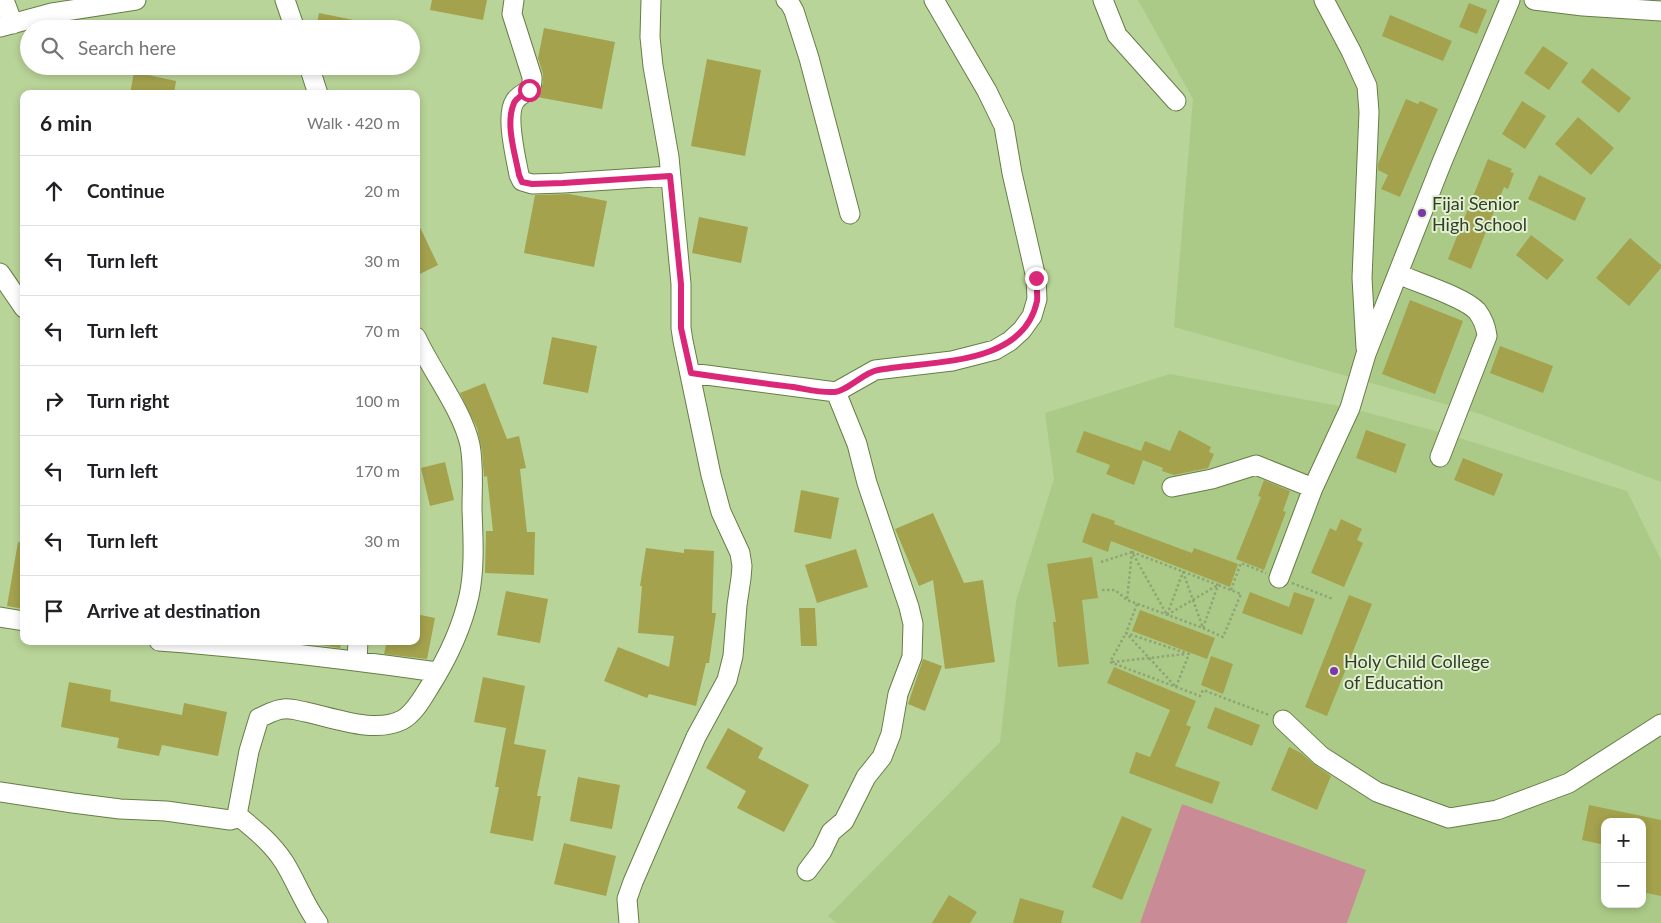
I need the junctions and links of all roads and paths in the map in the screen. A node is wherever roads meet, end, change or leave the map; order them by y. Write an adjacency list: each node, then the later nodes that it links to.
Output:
1 (4, 0): 16 (street)
2 (136, 0): 13 (street)
3 (285, 0): 14 (street)
4 (514, 0): 20 (street)
5 (651, 0): 20 (street)
6 (786, 0): 21 (street)
7 (934, 0): 28 (street)
8 (1103, 0): 19 (street)
9 (1324, 0): 26 (street)
10 (1510, 0): 23 (street)
11 (1534, 0): 12 (street)
12 (1661, 11)
13 (27, 20)
14 (292, 20)
15 (20, 22): 16 (street)
16 (6, 26)
17 (312, 75): 18 (street)
18 (317, 90)
19 (1176, 100)
20 (670, 176): 27 (street)
21 (850, 214)
22 (0, 273): 24 (street)
23 (1398, 274): 26 (street); 29 (street)
24 (20, 302)
25 (420, 345): 52 (street)
26 (1366, 354): 31 (street)
27 (691, 373): 28 (street); 60 (street)
28 (836, 392): 58 (street)
29 (1440, 457)
30 (1172, 487): 31 (street)
31 (1313, 488): 35 (street)
32 (1132, 552): 33 (path); 34 (path); 38 (path); 41 (path)
33 (1101, 562)
34 (1183, 572): 36 (path); 39 (path); 41 (path)
35 (1279, 578)
36 (1218, 585): 39 (path); 44 (path); 44 (path)
37 (1102, 590): 38 (path)
38 (1127, 600): 40 (path)
39 (1193, 600): 41 (path); 44 (path)
40 (1137, 604): 41 (path); 45 (path)
41 (1168, 615): 44 (path)
42 (0, 617): 43 (street)
43 (20, 620)
44 (1203, 628)
45 (1126, 633): 48 (path); 49 (path); 51 (path)
46 (213, 645): 50 (street)
47 (358, 645): 50 (street)
48 (1189, 654): 49 (path); 53 (path)
49 (1149, 658): 51 (path); 53 (path)
50 (357, 661): 52 (street)
51 (1110, 662): 53 (path)
52 (438, 672): 57 (street)
53 (1176, 687): 54 (path)
54 (1283, 720): 55 (street)
55 (1661, 724)
56 (0, 792): 57 (street)
57 (237, 815): 59 (street)
58 (807, 871)
59 (318, 923)
60 (629, 923)

